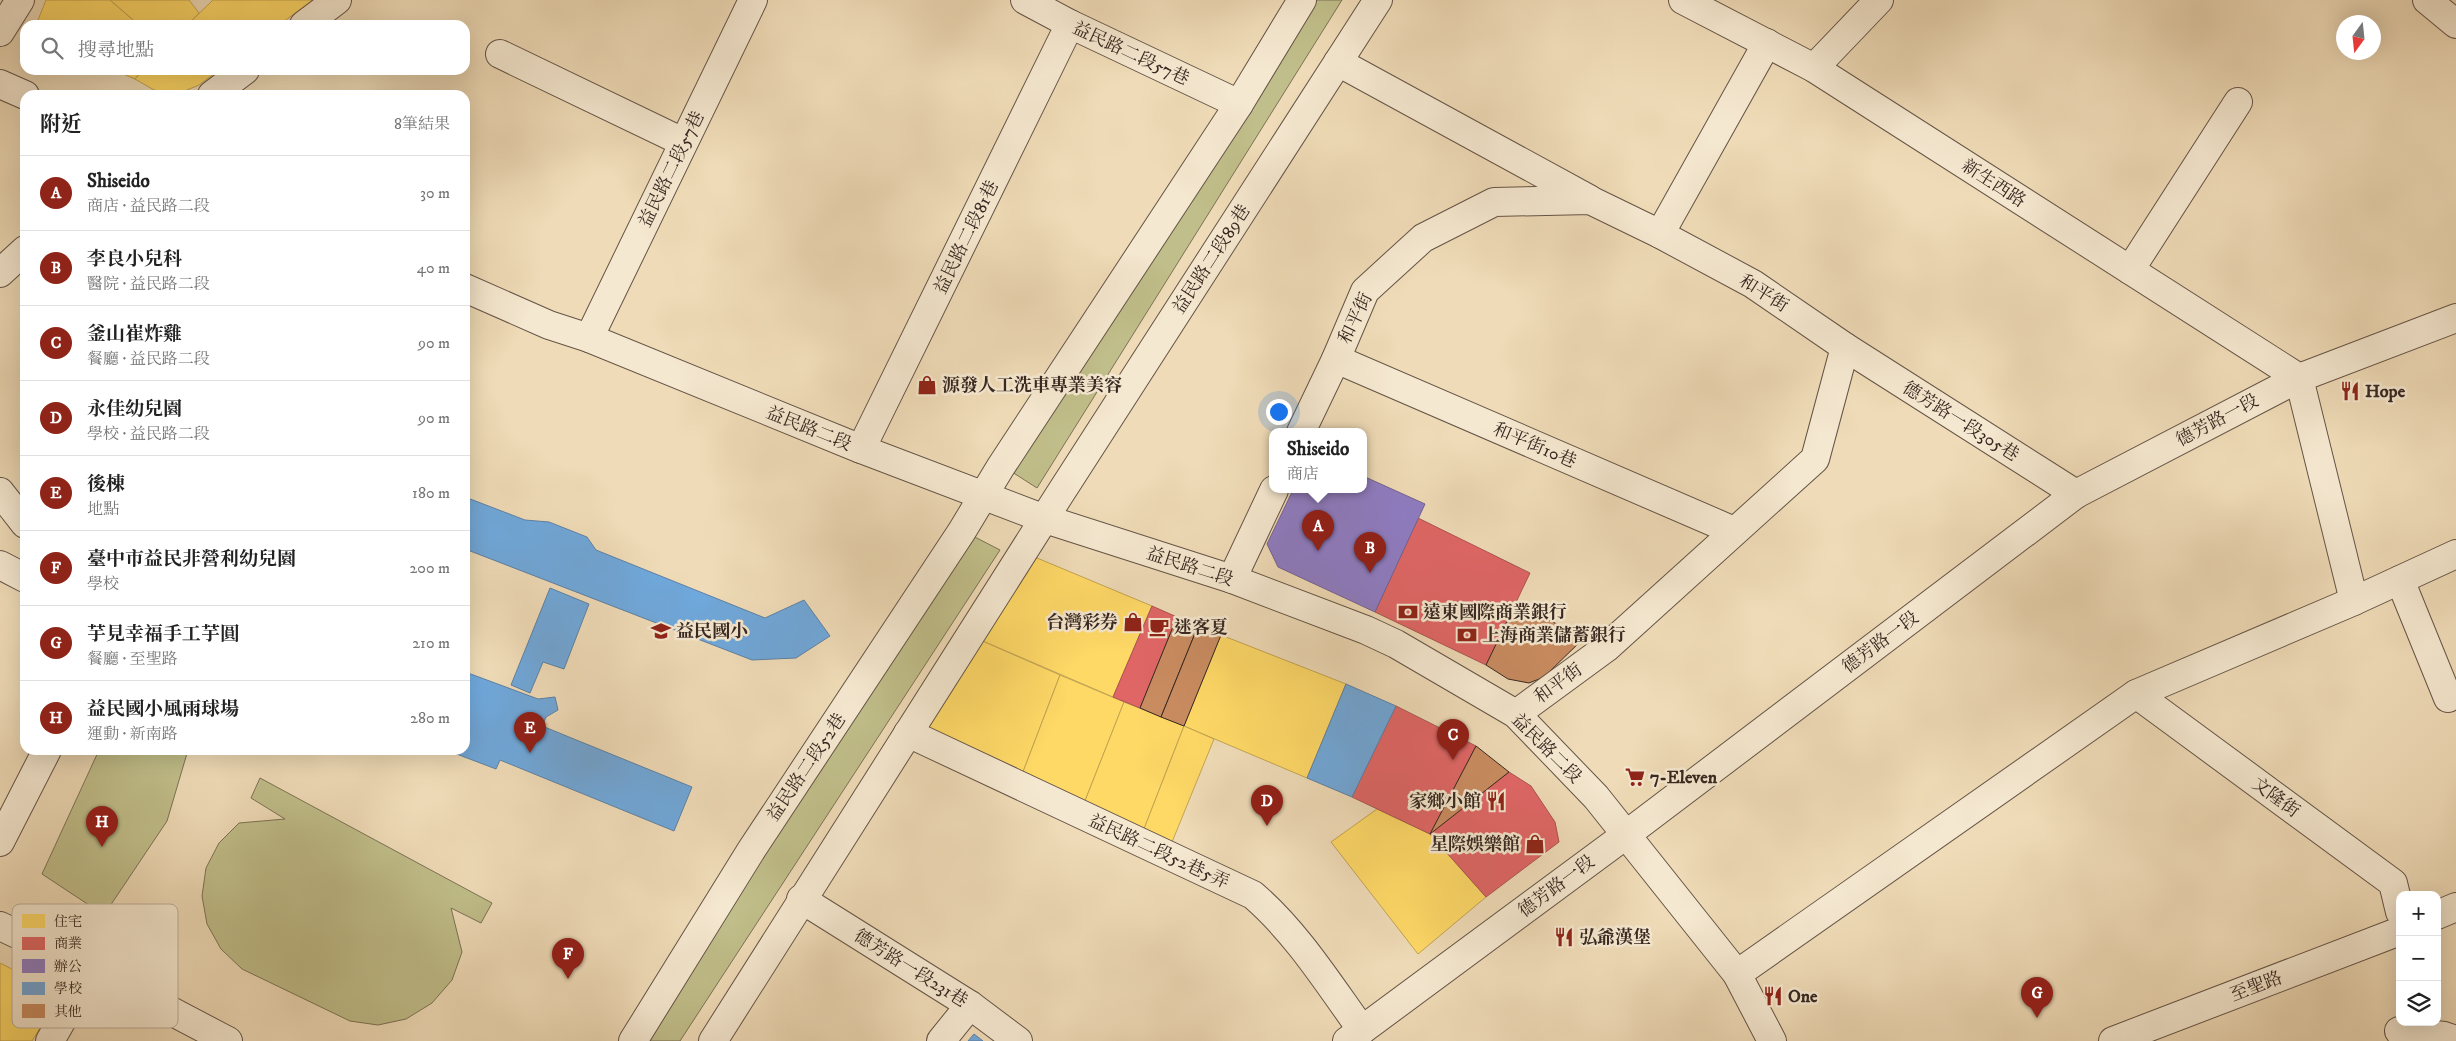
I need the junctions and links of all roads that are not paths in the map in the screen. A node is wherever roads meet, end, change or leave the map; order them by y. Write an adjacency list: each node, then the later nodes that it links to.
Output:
1 (20, 0): 13 (street)
2 (337, 0): 10 (street)
3 (753, 0): 24 (street, 益民路二段57巷)
4 (1025, 0): 11 (street, 益民路二段57巷)
5 (1302, 0): 23 (street)
6 (1378, 0): 16 (street, 益民路二段89巷)
7 (1683, 0): 14 (street, 新生西路)
8 (1879, 0): 17 (street)
9 (2427, 0): 12 (street)
10 (311, 20)
11 (1070, 24): 23 (street, 益民路二段57巷); 35 (street, 益民路二段81巷)
12 (2456, 24)
13 (0, 32)
14 (1767, 43): 17 (street, 新生西路); 26 (street)
15 (500, 54): 24 (street)
16 (1338, 62): 25 (street); 41 (street, 益民路二段89巷)
17 (1814, 68): 27 (street, 新生西路)
18 (238, 75): 20 (street)
19 (0, 84): 21 (street)
20 (219, 90)
21 (20, 93)
22 (2238, 102): 27 (street)
23 (1239, 104): 38 (street)
24 (683, 142): 30 (street, 益民路二段57巷)
25 (1590, 200): 26 (street, 和平街); 32 (street, 和平街)
26 (1660, 234): 31 (street, 和平街)
27 (2130, 270): 33 (street, 新生西路)
28 (470, 290): 30 (street, 益民路二段)
29 (2456, 318): 33 (street, 德芳路一段)
30 (589, 338): 35 (street, 益民路二段)
31 (1845, 347): 39 (street, 德芳路一段305巷); 42 (street, 和平街)
32 (1336, 360): 34 (street, 和平街); 42 (street, 和平街10巷)
33 (2298, 378): 39 (street, 德芳路一段); 48 (street)
34 (1303, 428)
35 (861, 449): 38 (street, 益民路二段)
36 (0, 492): 40 (street)
37 (1273, 493): 46 (street)
38 (983, 494): 41 (street, 益民路二段); 72 (street, 益民路二段52巷)
39 (2076, 494): 54 (street, 德芳路一段)
40 (20, 518)
41 (1045, 519): 46 (street, 益民路二段); 52 (street)
42 (1734, 531): 51 (street, 和平街)
43 (2456, 554): 47 (street)
44 (0, 565): 45 (street)
45 (20, 575)
46 (1232, 579): 51 (street, 益民路二段)
47 (2400, 580): 48 (street); 50 (street)
48 (2354, 601): 49 (street)
49 (2136, 694): 56 (street, 文隆街); 63 (street)
50 (2448, 698)
51 (1516, 714): 54 (street, 益民路二段)
52 (908, 733): 57 (street); 68 (street, 益民路二段52巷5弄)
53 (44, 755): 55 (street)
54 (1627, 834): 63 (street, 益民路二段); 68 (street, 德芳路一段)
55 (0, 842)
56 (2396, 895)
57 (801, 899): 64 (street, 德芳路一段231巷); 73 (street)
58 (2456, 907): 59 (street)
59 (2441, 913)
60 (0, 926): 61 (street)
61 (12, 932)
62 (2396, 933): 77 (street, 至聖路)
63 (1737, 974): 76 (street, 益民路二段)
64 (970, 1005): 74 (street); 75 (street, 德芳路一段231巷)
65 (178, 1015): 71 (street)
66 (57, 1028): 70 (street)
67 (2399, 1029): 69 (street)
68 (1355, 1035)
69 (2456, 1040)
70 (50, 1041)
71 (228, 1041)
72 (633, 1041)
73 (713, 1041)
74 (941, 1041)
75 (1018, 1041)
76 (1772, 1041)
77 (2113, 1041)

